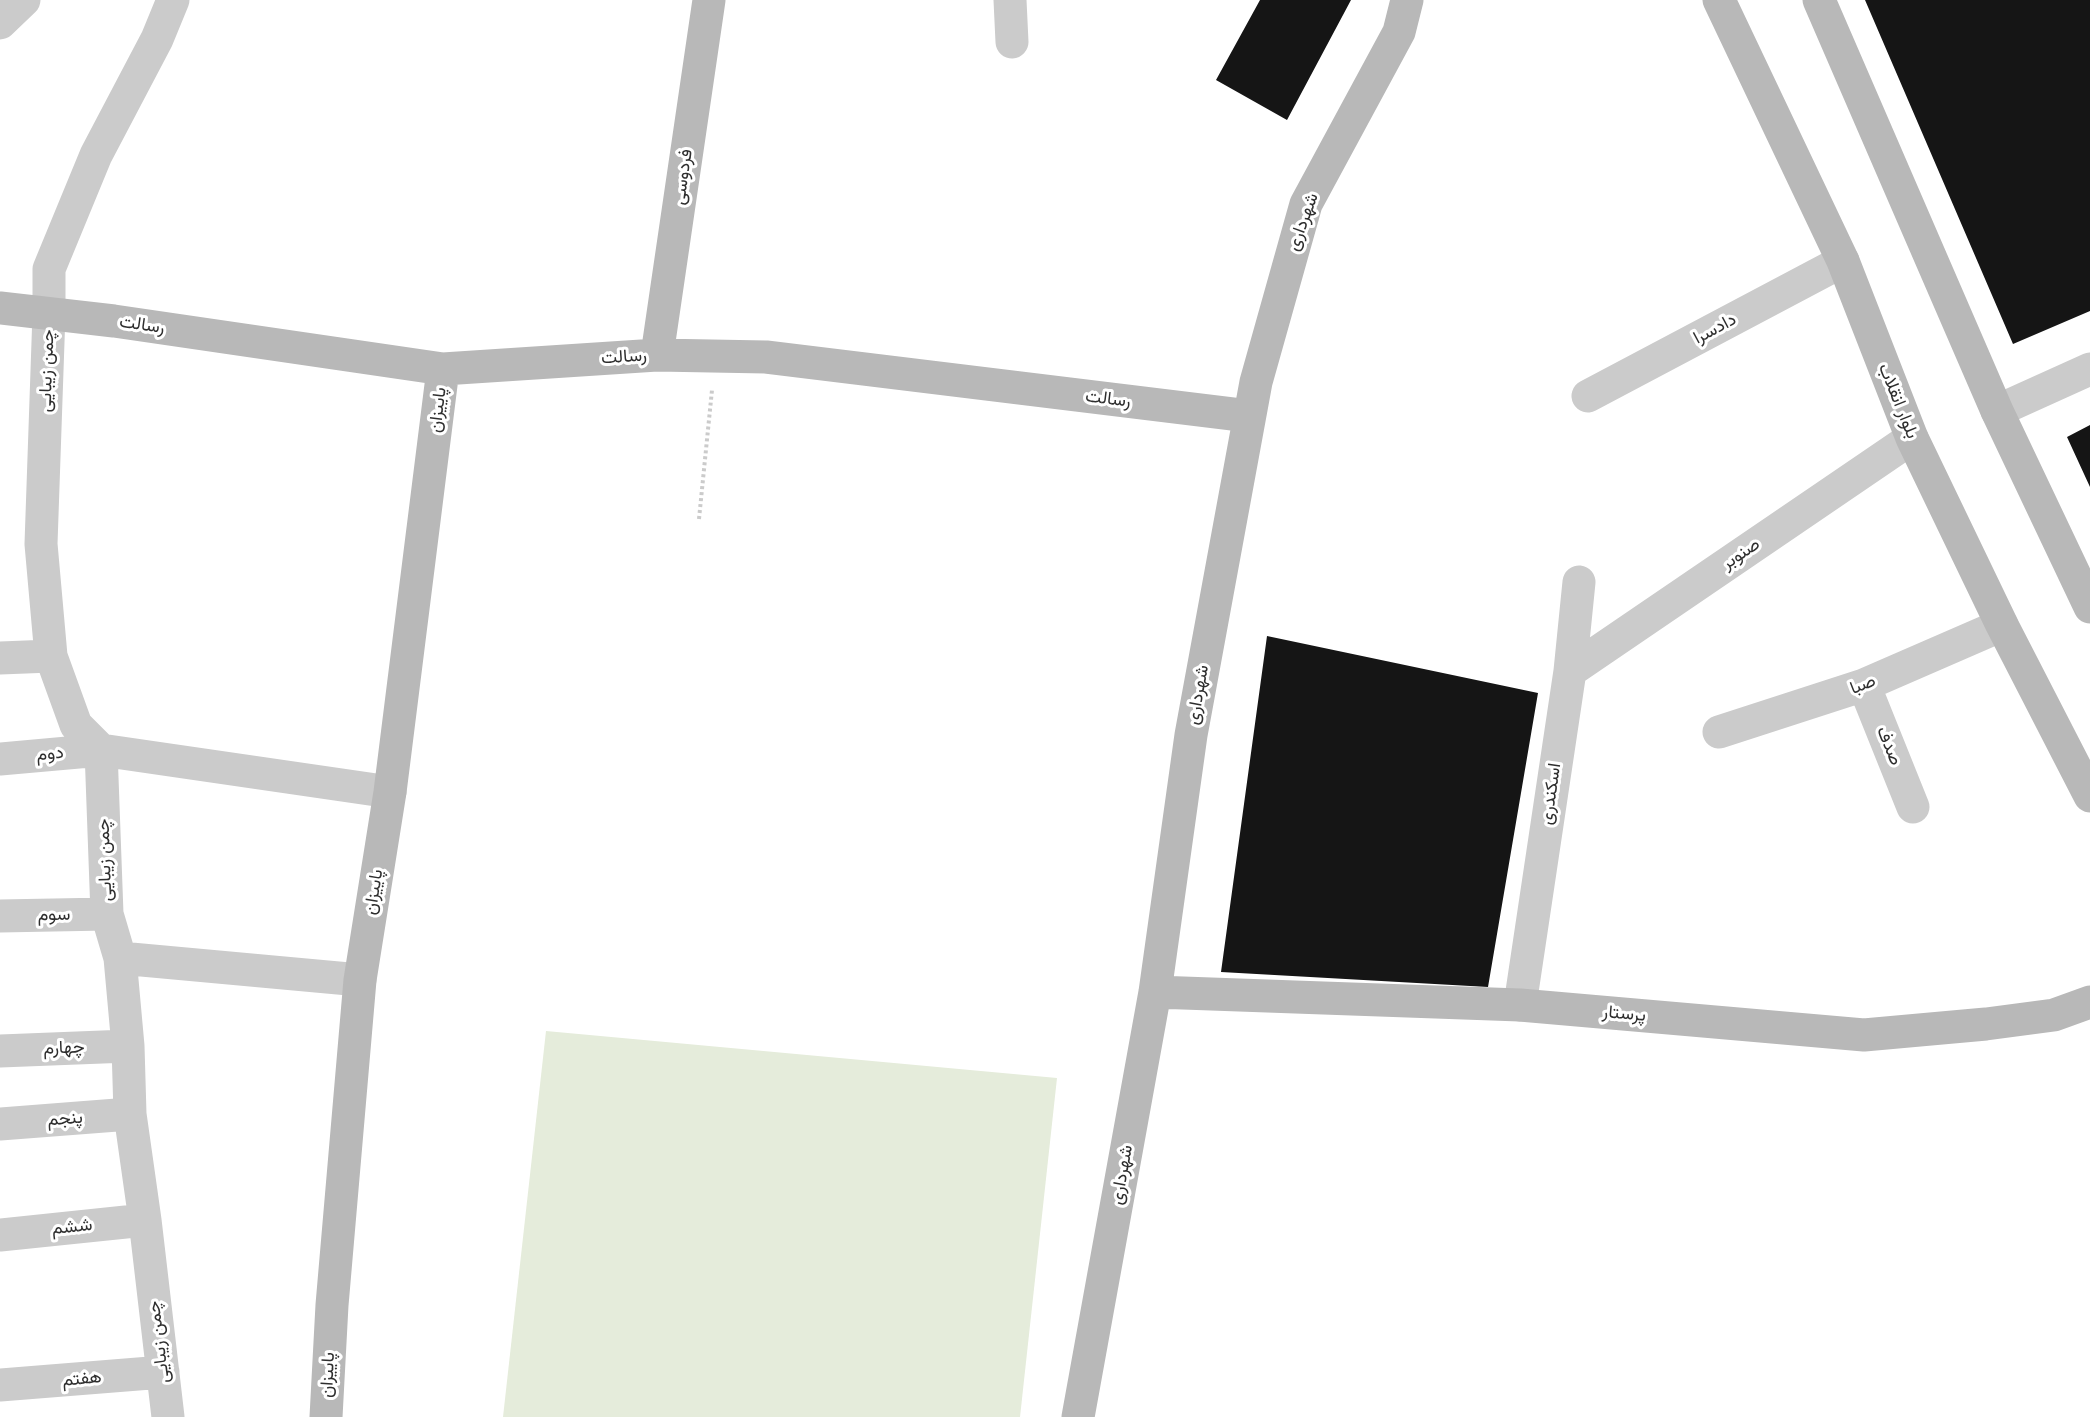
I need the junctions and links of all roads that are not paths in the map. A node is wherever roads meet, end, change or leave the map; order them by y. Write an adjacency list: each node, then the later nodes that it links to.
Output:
1 (24, 0): 8 (street)
2 (173, 0): 12 (street, چمن زیبایی)
3 (709, 0): 13 (street, فردوسی)
4 (1010, 0): 9 (street)
5 (1407, 0): 18 (street, شهرداری)
6 (1719, 0): 10 (street, بلوار انقلاب)
7 (1819, 0): 17 (street)
8 (0, 23)
9 (1012, 42)
10 (1843, 261): 16 (street, دادسرا); 19 (street, بلوار انقلاب)
11 (0, 308): 12 (street, رسالت)
12 (49, 313): 14 (street, رسالت); 23 (street, چمن زیبایی)
13 (657, 355): 14 (street, رسالت); 18 (street, رسالت)
14 (443, 369): 30 (street, پاییزان)
15 (2090, 369): 17 (street)
16 (1588, 396)
17 (1997, 411): 21 (street)
18 (1250, 416): 37 (street, شهرداری)
19 (1912, 438): 22 (street, بلوار انقلاب); 25 (street, صنوبر)
20 (1579, 582): 25 (street, اسکندری)
21 (2090, 607)
22 (2002, 625): 26 (street, صبا); 31 (street, بلوار انقلاب)
23 (51, 656): 24 (street); 28 (street, چمن زیبایی)
24 (0, 658)
25 (1569, 670): 39 (street, اسکندری)
26 (1864, 685): 27 (street, صبا); 32 (street, صدف)
27 (1719, 732)
28 (100, 750): 29 (street, دوم); 30 (street, دوم); 33 (street, چمن زیبایی)
29 (0, 759)
30 (390, 792): 36 (street, پاییزان)
31 (2090, 796)
32 (1913, 807)
33 (107, 914): 34 (street, سوم); 35 (street, چمن زیبایی)
34 (0, 916)
35 (120, 958): 36 (street); 40 (street, چمن زیبایی)
36 (360, 980): 49 (street, پاییزان)
37 (1155, 992): 39 (street, پرستار); 50 (street, شهرداری)
38 (2090, 1002): 39 (street, پرستار)
39 (1520, 1005)
40 (128, 1046): 41 (street, چهارم); 42 (street, چمن زیبایی)
41 (0, 1050)
42 (130, 1114): 43 (street, پنجم); 44 (street, چمن زیبایی)
43 (0, 1124)
44 (145, 1220): 45 (street, ششم); 46 (street, چمن زیبایی)
45 (0, 1235)
46 (163, 1372): 47 (street, هفتم); 48 (street, چمن زیبایی)
47 (0, 1385)
48 (168, 1417)
49 (326, 1417)
50 (1078, 1417)

